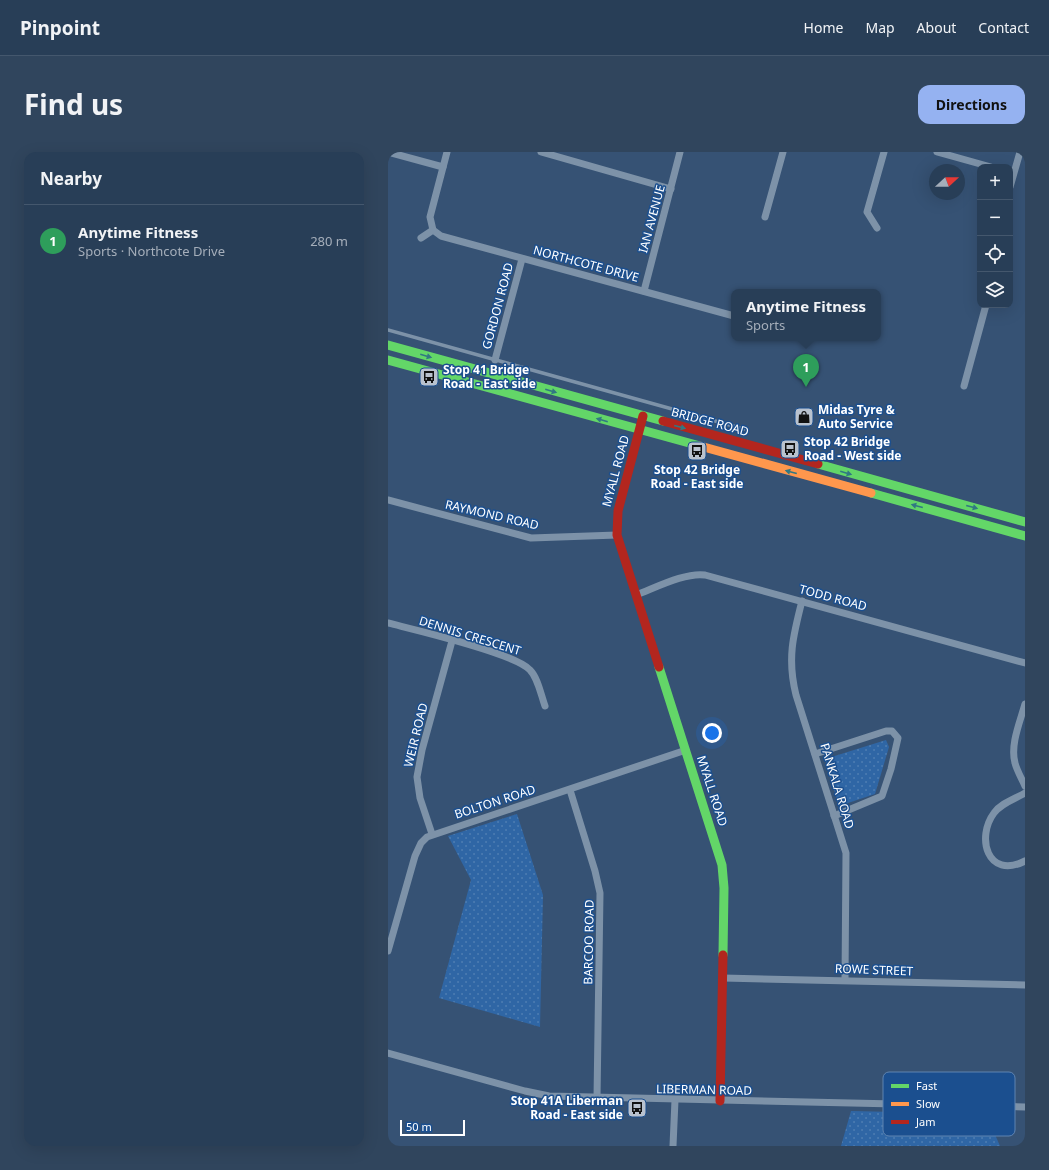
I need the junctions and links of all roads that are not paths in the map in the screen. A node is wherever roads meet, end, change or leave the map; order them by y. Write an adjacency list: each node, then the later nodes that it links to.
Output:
1 (388, 152): 10 (street)
2 (448, 152): 10 (street)
3 (541, 152): 12 (street)
4 (680, 152): 12 (street, IAN AVENUE)
5 (783, 152): 13 (street)
6 (884, 152): 14 (street)
7 (938, 152): 9 (street)
8 (1020, 152): 11 (street)
9 (980, 164)
10 (443, 167): 15 (street)
11 (1013, 170)
12 (671, 189): 18 (street, IAN AVENUE)
13 (765, 217)
14 (877, 228)
15 (433, 230): 16 (street); 17 (street, NORTHCOTE DRIVE)
16 (421, 238)
17 (522, 259): 18 (street, NORTHCOTE DRIVE); 24 (street, GORDON ROAD)
18 (644, 291): 20 (street, NORTHCOTE DRIVE)
19 (985, 308): 25 (street)
20 (731, 315)
21 (388, 330): 24 (lane, BRIDGE ROAD)
22 (388, 345): 26 (main road, BRIDGE ROAD, one-way to 26)
23 (388, 360): 28 (main road, one-way to 23)
24 (495, 360): 27 (lane, BRIDGE ROAD)
25 (964, 386)
26 (643, 416): 28 (main road, MYALL ROAD); 30 (main road, BRIDGE ROAD, one-way to 30)
27 (744, 429)
28 (639, 430): 31 (main road, MYALL ROAD); 32 (main road, one-way to 28)
29 (388, 500): 31 (street, RAYMOND ROAD)
30 (1025, 523): 32 (main road)
31 (617, 535): 33 (main road, MYALL ROAD)
32 (1023, 536)
33 (636, 595): 34 (street, TODD ROAD); 40 (main road, MYALL ROAD)
34 (802, 601): 37 (street, TODD ROAD); 41 (street, PANKALA ROAD)
35 (388, 623): 36 (street, DENNIS CRESCENT)
36 (452, 641): 39 (street, DENNIS CRESCENT); 46 (street, WEIR ROAD)
37 (1025, 663)
38 (1025, 704): 42 (street)
39 (545, 706)
40 (686, 750): 43 (street, BOLTON ROAD); 50 (main road, MYALL ROAD)
41 (815, 754): 45 (street, PANKALA ROAD); 45 (street)
42 (1025, 786)
43 (570, 790): 46 (street, BOLTON ROAD); 54 (street, BARCOO ROAD)
44 (1025, 793): 47 (street)
45 (834, 816): 51 (street, PANKALA ROAD)
46 (432, 834): 48 (street, BOLTON ROAD)
47 (1025, 861)
48 (391, 928): 49 (street, BOLTON ROAD)
49 (388, 951)
50 (723, 978): 51 (street, ROWE STREET); 56 (main road, MYALL ROAD)
51 (845, 980): 52 (street, ROWE STREET)
52 (1025, 985)
53 (388, 1053): 54 (street, LIBERMAN ROAD)
54 (597, 1098): 55 (street, LIBERMAN ROAD)
55 (675, 1100): 56 (street, LIBERMAN ROAD); 60 (street)
56 (720, 1101): 57 (street, LIBERMAN ROAD)
57 (883, 1104)
58 (1015, 1107): 59 (street, LIBERMAN ROAD)
59 (1025, 1107)
60 (673, 1146)

